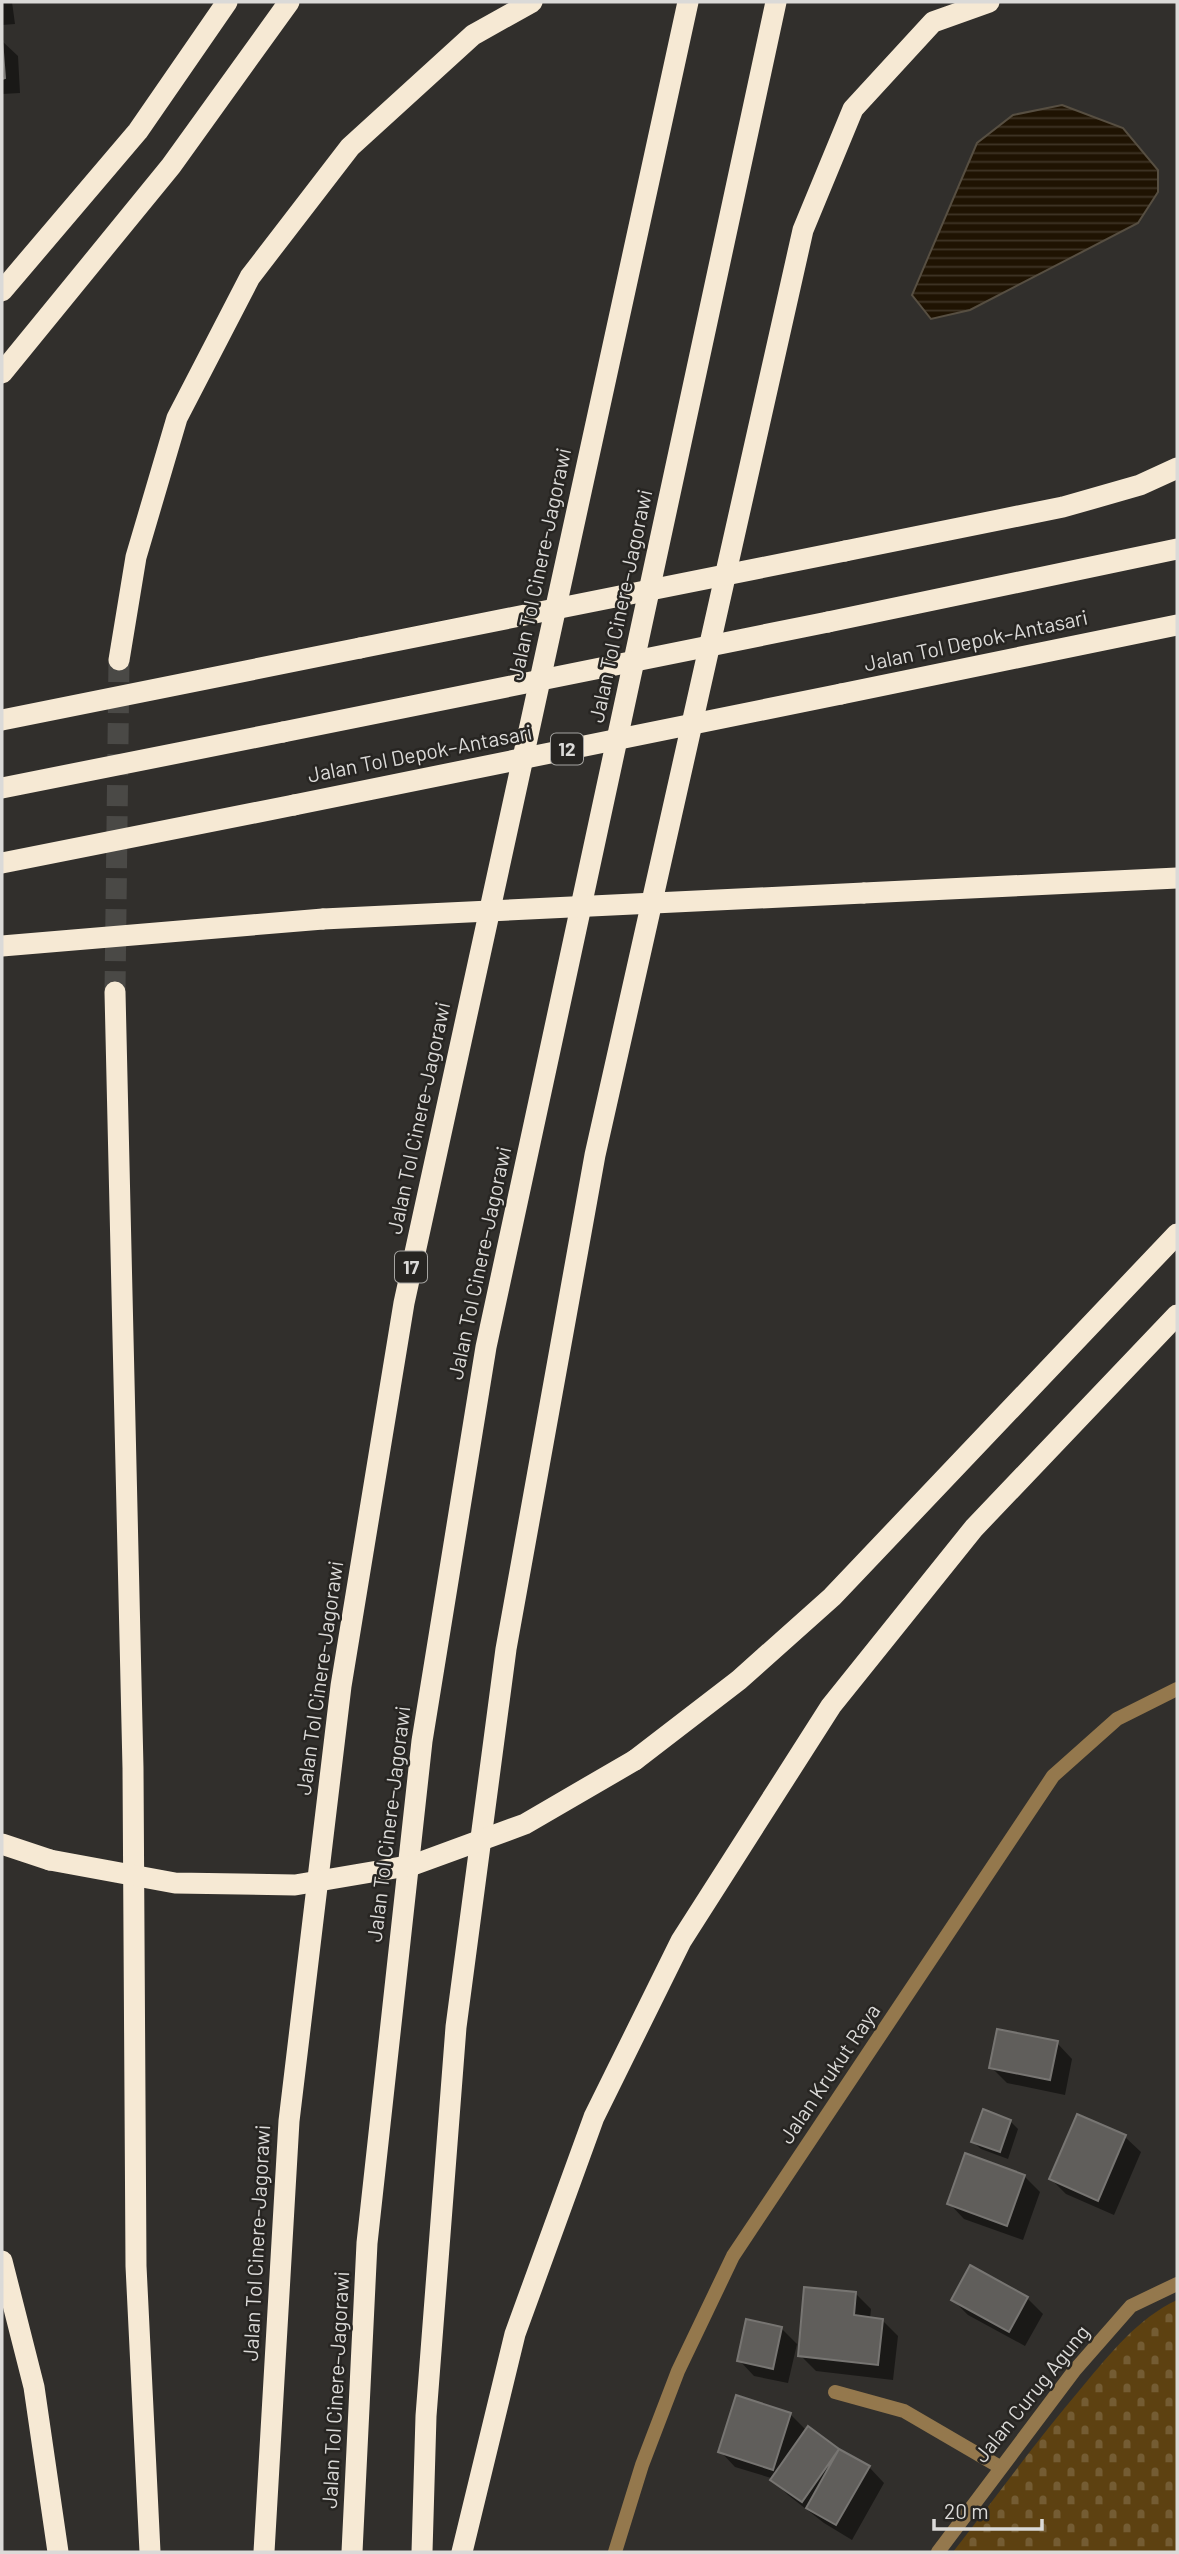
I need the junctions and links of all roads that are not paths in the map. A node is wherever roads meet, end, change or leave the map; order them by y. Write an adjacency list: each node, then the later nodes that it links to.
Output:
1 (227, 2): 7 (highway)
2 (289, 2): 8 (highway)
3 (532, 2): 12 (highway)
4 (688, 2): 29 (highway, Jalan Tol Cinere-Jagorawi / 17)
5 (776, 2): 30 (highway, Jalan Tol Cinere–Jagorawi)
6 (989, 2): 31 (highway)
7 (2, 290)
8 (2, 373)
9 (1177, 468): 13 (highway, bridge)
10 (1177, 549): 14 (highway, bridge)
11 (1177, 625): 15 (highway, Jalan Tol Depok–Antasari / 12, bridge)
12 (119, 660)
13 (2, 720)
14 (2, 788)
15 (2, 863)
16 (1177, 878): 17 (highway, bridge)
17 (2, 946)
18 (115, 992): 28 (highway)
19 (1177, 1234): 22 (highway, bridge)
20 (1177, 1315): 32 (highway)
21 (1177, 1689): 33 (street, Jalan Krukut Raya)
22 (2, 1844)
23 (2, 2261): 27 (highway)
24 (1177, 2284): 26 (street, Jalan Curug Agung)
25 (835, 2392): 26 (street)
26 (1000, 2467): 34 (street, Jalan Curug Agung)
27 (58, 2552)
28 (150, 2552)
29 (264, 2552)
30 (352, 2552)
31 (422, 2552)
32 (461, 2552)
33 (615, 2552)
34 (938, 2552)

